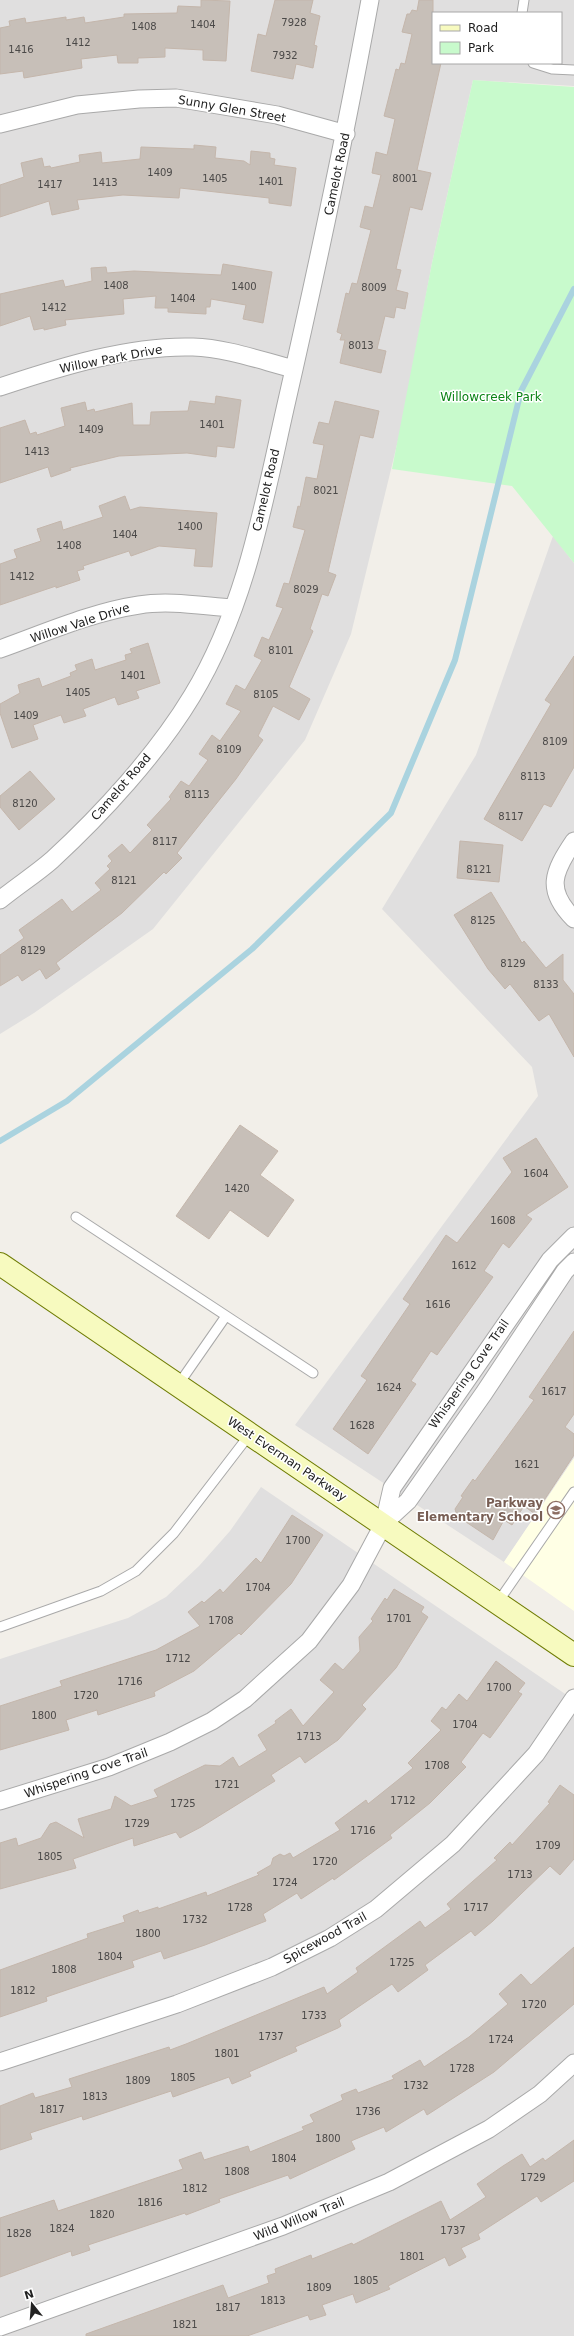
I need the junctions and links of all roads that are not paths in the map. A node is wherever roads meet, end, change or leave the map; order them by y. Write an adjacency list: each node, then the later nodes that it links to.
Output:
1 (370, 0): 7 (street, Camelot Road)
2 (524, 0): 3 (lane)
3 (522, 12)
4 (536, 64): 5 (lane)
5 (574, 70)
6 (0, 124): 7 (street, Sunny Glen Street)
7 (346, 134): 8 (street, Camelot Road)
8 (294, 369): 9 (street, Willow Park Drive); 10 (street, Camelot Road)
9 (0, 386)
10 (233, 608): 11 (street, Willow Vale Drive); 13 (street, Camelot Road)
11 (0, 649)
12 (574, 841): 14 (street)
13 (0, 900)
14 (574, 919)
15 (76, 1217): 21 (lane)
16 (574, 1236): 19 (street, Whispering Cove Trail)
17 (574, 1262): 20 (street, Whispering Cove Trail)
18 (0, 1264): 23 (street, West Everman Parkway)
19 (529, 1289): 20 (street); 24 (street, Whispering Cove Trail)
20 (546, 1300): 26 (street, Whispering Cove Trail)
21 (226, 1316): 22 (lane); 23 (lane)
22 (313, 1372)
23 (178, 1385): 25 (street, West Everman Parkway)
24 (428, 1433): 26 (street); 28 (street, Whispering Cove Trail)
25 (250, 1434): 28 (street, West Everman Parkway); 30 (lane)
26 (446, 1445): 28 (street, Whispering Cove Trail)
27 (574, 1492): 29 (lane)
28 (384, 1523): 29 (street, West Everman Parkway); 33 (street, Whispering Cove Trail)
29 (498, 1602): 31 (street, West Everman Parkway)
30 (0, 1627)
31 (574, 1654)
32 (574, 1698): 34 (street, Spicewood Trail)
33 (0, 1802)
34 (0, 2062)
35 (574, 2063): 36 (street, Wild Willow Trail)
36 (0, 2327)

